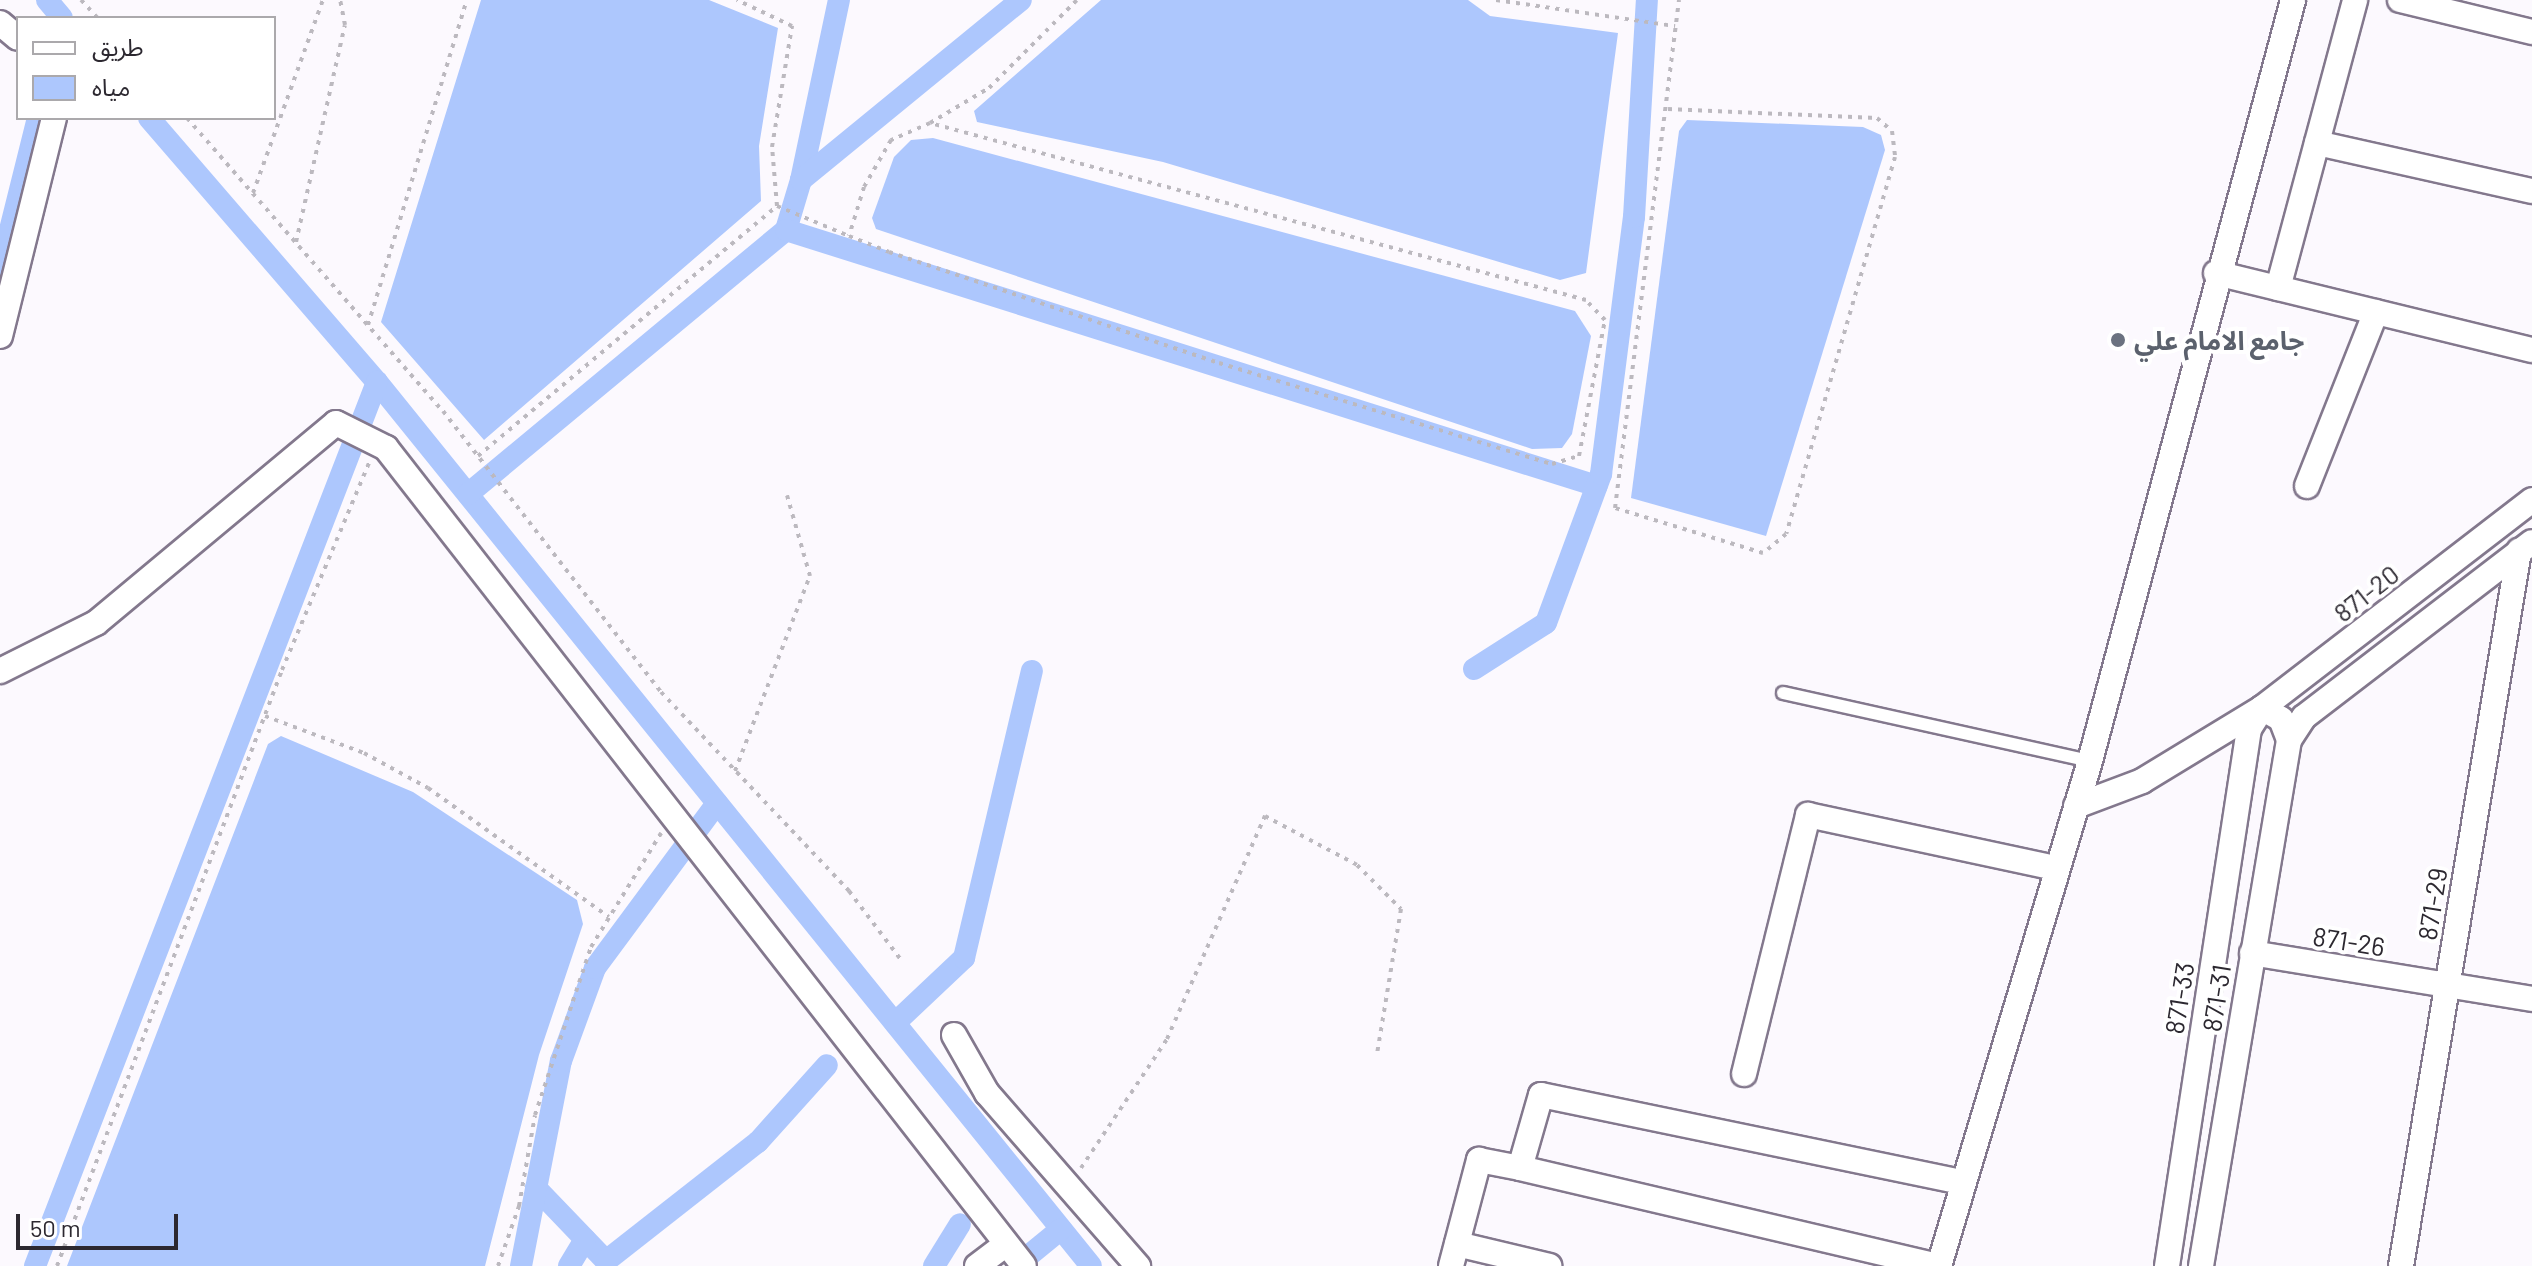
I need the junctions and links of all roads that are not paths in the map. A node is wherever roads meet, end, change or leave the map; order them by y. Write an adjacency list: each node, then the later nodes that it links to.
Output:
1 (2293, 0): 10 (street)
2 (2355, 0): 8 (street)
3 (2400, 0): 5 (street)
4 (0, 23): 6 (street)
5 (2532, 32)
6 (16, 36)
7 (54, 120): 13 (street)
8 (2317, 143): 9 (street); 11 (street)
9 (2532, 191)
10 (2216, 273): 11 (street); 23 (street)
11 (2278, 288): 12 (street)
12 (2376, 312): 14 (street); 15 (street)
13 (0, 336)
14 (2532, 350)
15 (2307, 486)
16 (2532, 500): 20 (street, 871-20)
17 (2526, 546): 22 (street); 28 (street, 871-29)
18 (0, 671): 34 (street)
19 (1783, 693): 23 (lane)
20 (2262, 708): 21 (street, 871-20); 22 (street); 24 (street)
21 (2246, 739): 22 (street); 24 (street); 41 (street, 871-33)
22 (2289, 740): 27 (street, 871-31)
23 (2090, 761): 25 (street)
24 (2142, 781): 25 (street)
25 (2076, 806): 26 (street)
26 (2056, 868): 31 (street); 33 (street)
27 (2252, 953): 28 (street, 871-26); 42 (street, 871-31)
28 (2447, 985): 29 (street, 871-26); 43 (street, 871-29)
29 (2532, 999)
30 (954, 1035): 38 (street)
31 (1744, 1074)
32 (1520, 1168): 33 (street); 35 (street); 40 (street)
33 (1960, 1182): 40 (street)
34 (1006, 1244): 36 (street); 37 (street)
35 (1454, 1255): 39 (street)
36 (977, 1266)
37 (1024, 1266)
38 (1138, 1266)
39 (1549, 1266)
40 (1938, 1266)
41 (2167, 1266)
42 (2201, 1266)
43 (2401, 1266)

